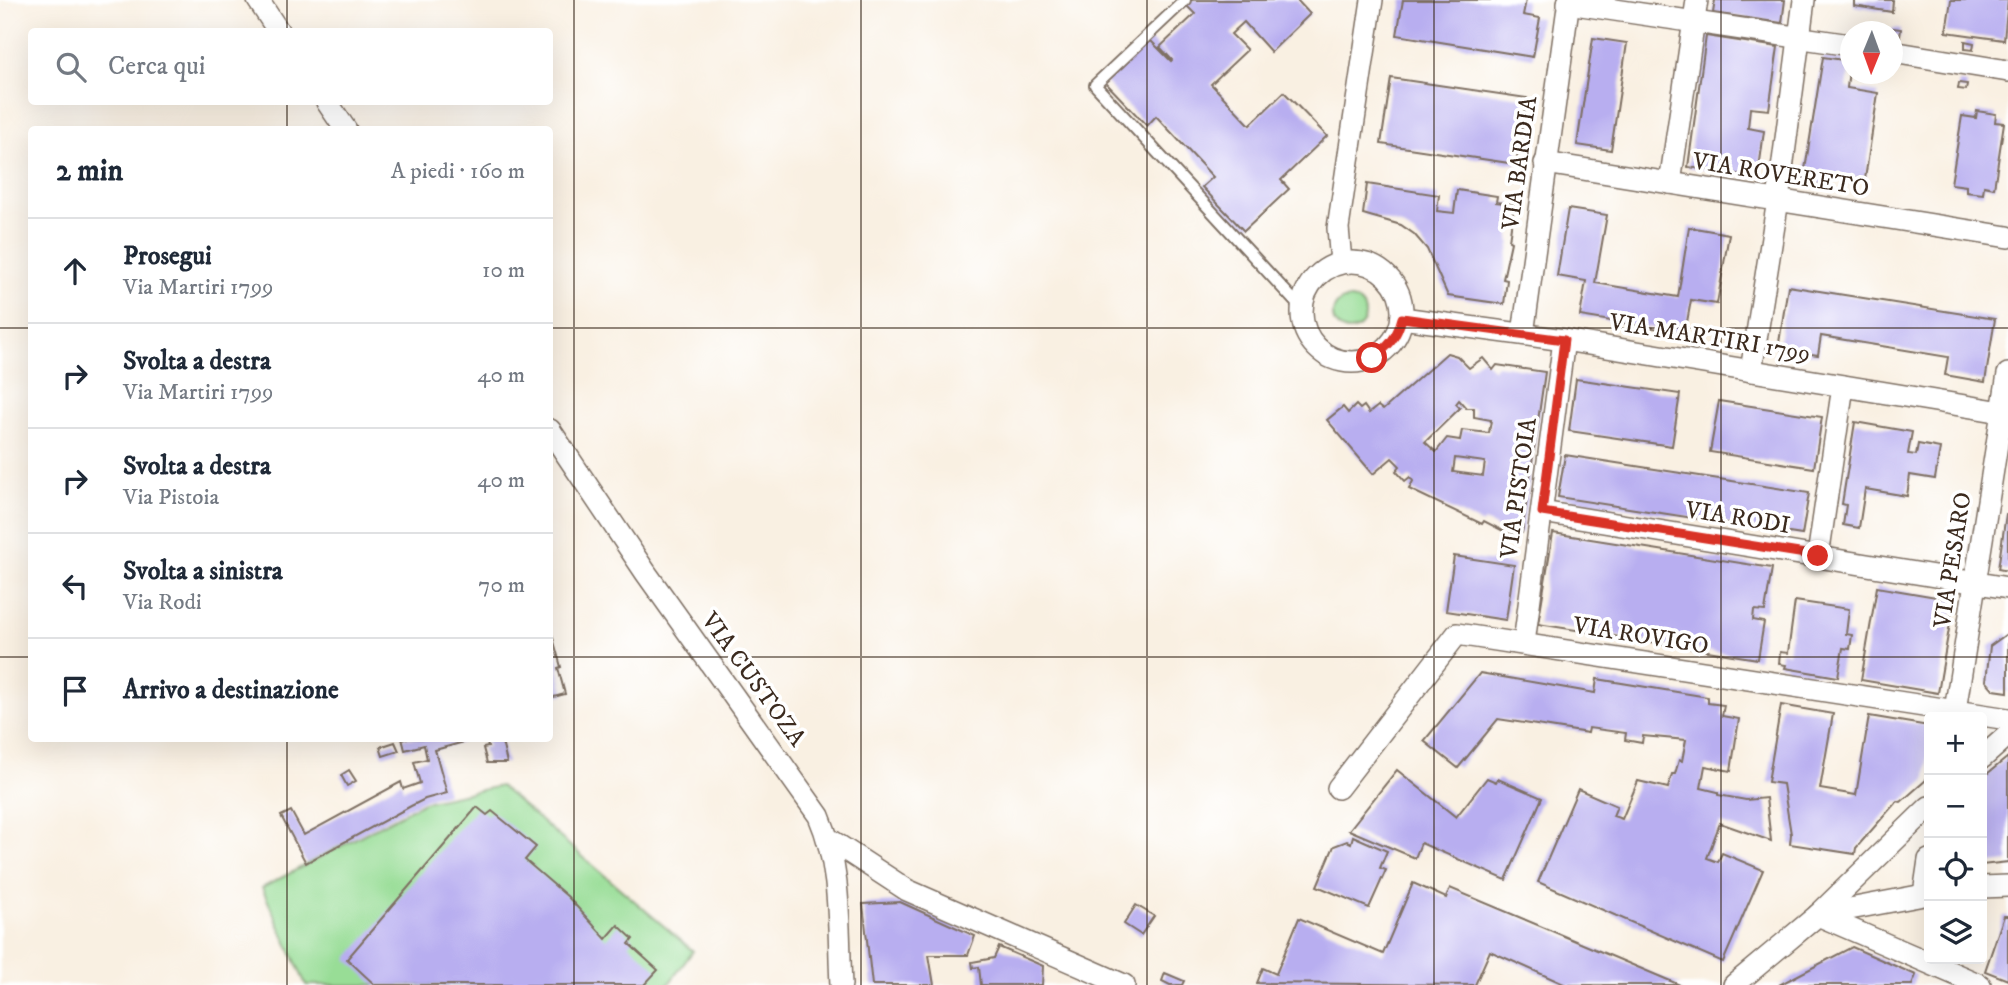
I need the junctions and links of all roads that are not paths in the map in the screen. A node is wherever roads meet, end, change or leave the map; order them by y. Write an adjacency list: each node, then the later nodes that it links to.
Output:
1 (258, 0): 8 (street)
2 (1185, 0): 20 (lane)
3 (1372, 0): 19 (street)
4 (1697, 0): 7 (street)
5 (1804, 0): 9 (street)
6 (1569, 2): 7 (street); 15 (street, VIA BARDIA)
7 (1694, 22): 9 (street); 16 (street)
8 (276, 28)
9 (1800, 37): 10 (street); 17 (street)
10 (1840, 43)
11 (1903, 54): 12 (street)
12 (2008, 71)
13 (329, 105): 14 (street)
14 (343, 126)
15 (1545, 163): 16 (street, VIA ROVERETO); 22 (street, VIA BARDIA)
16 (1670, 183): 17 (street, VIA ROVERETO)
17 (1778, 200): 18 (street, VIA ROVERETO); 24 (street)
18 (2008, 237)
19 (1341, 262): 20 (street); 21 (street)
20 (1301, 308): 21 (street)
21 (1402, 318): 22 (street, VIA MARTIRI 1799)
22 (1523, 334): 23 (street, VIA MARTIRI 1799)
23 (1564, 340): 24 (street, VIA MARTIRI 1799); 29 (street, VIA PISTOIA)
24 (1751, 371): 26 (street, VIA MARTIRI 1799)
25 (2008, 374): 27 (street, VIA PESARO)
26 (1843, 386): 27 (street, VIA MARTIRI 1799); 30 (street)
27 (2005, 412): 31 (street, VIA PESARO)
28 (553, 434): 42 (street, VIA CUSTOZA)
29 (1542, 512): 30 (street, VIA RODI); 33 (street, VIA PISTOIA)
30 (1818, 556): 31 (street, VIA RODI)
31 (1975, 583): 32 (street, VIA RODI); 35 (street, VIA PESARO)
32 (2008, 588)
33 (1524, 643): 34 (street, VIA ROVIGO); 40 (street, VIA ROVIGO)
34 (1942, 712)
35 (1954, 712)
36 (1987, 717): 37 (street, VIA ROVIGO)
37 (2008, 719)
38 (2008, 735): 39 (street)
39 (1987, 754)
40 (1338, 788)
41 (1924, 812): 46 (street)
42 (829, 839): 48 (street, VIA CUSTOZA); 49 (street)
43 (2008, 886): 44 (street)
44 (1987, 887)
45 (1924, 894): 46 (street)
46 (1818, 915): 47 (street); 50 (street)
47 (1938, 977): 51 (street)
48 (841, 985)
49 (1124, 985)
50 (1734, 985)
51 (1980, 985)

